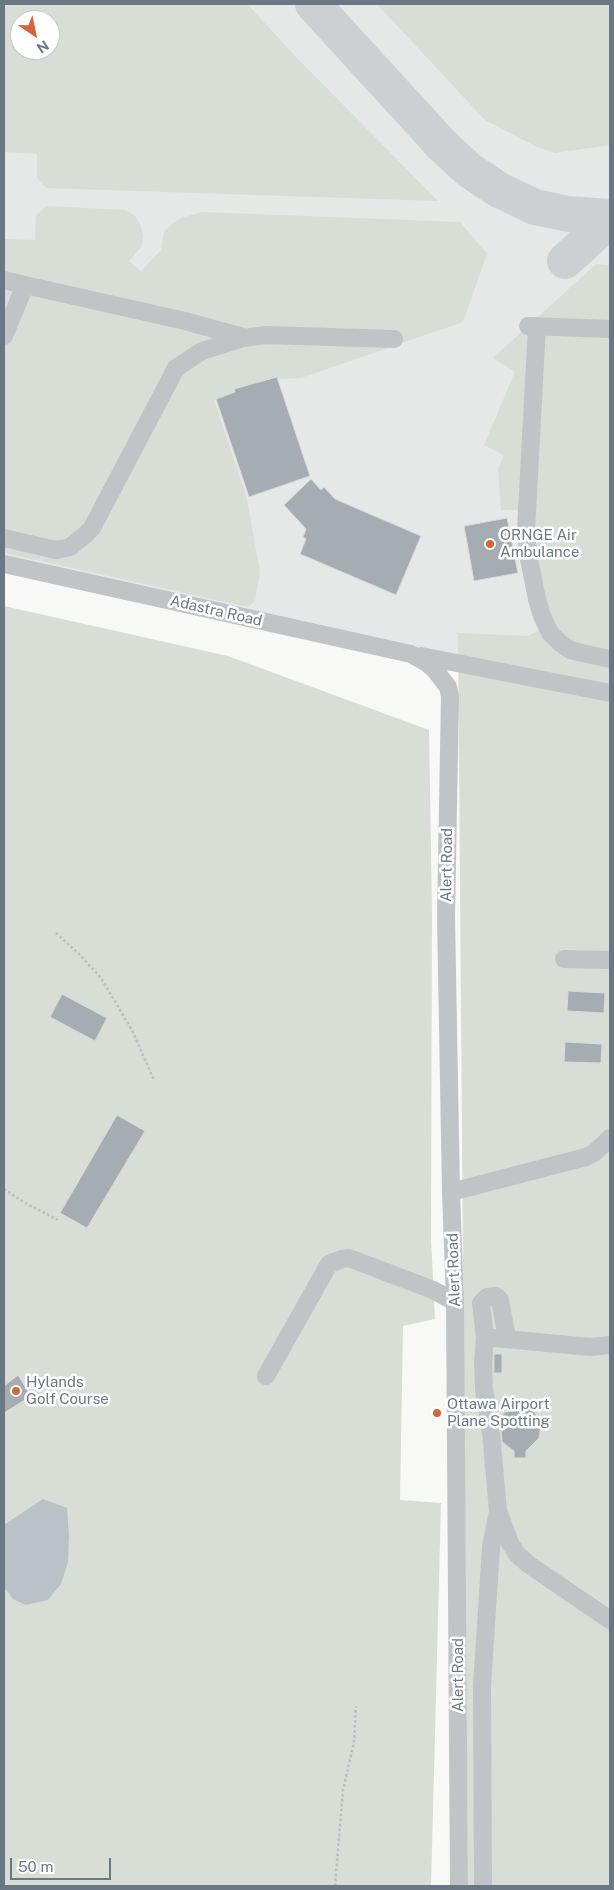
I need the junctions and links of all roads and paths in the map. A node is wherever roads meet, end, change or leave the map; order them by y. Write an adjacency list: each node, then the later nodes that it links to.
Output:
1 (4, 280): 2 (street)
2 (25, 285): 4 (street); 5 (street)
3 (610, 328): 10 (street)
4 (4, 336)
5 (244, 338): 6 (street); 7 (street)
6 (394, 339)
7 (4, 538)
8 (4, 564): 9 (street, Adastra Road)
9 (411, 654): 11 (street, Adastra Road); 12 (street)
10 (610, 659)
11 (427, 663): 19 (street, Alert Road)
12 (610, 693)
13 (56, 933): 16 (path)
14 (564, 958): 15 (street)
15 (610, 960)
16 (154, 1080)
17 (610, 1138): 19 (street)
18 (4, 1189): 20 (path)
19 (451, 1192): 21 (street, Alert Road)
20 (58, 1220)
21 (455, 1302): 25 (street); 30 (street, Alert Road)
22 (485, 1338): 23 (street); 23 (street); 26 (street)
23 (507, 1338): 24 (street)
24 (610, 1345)
25 (266, 1376)
26 (498, 1511): 27 (street); 31 (street)
27 (610, 1620)
28 (356, 1706): 29 (path)
29 (334, 1886)
30 (459, 1886)
31 (482, 1886)

